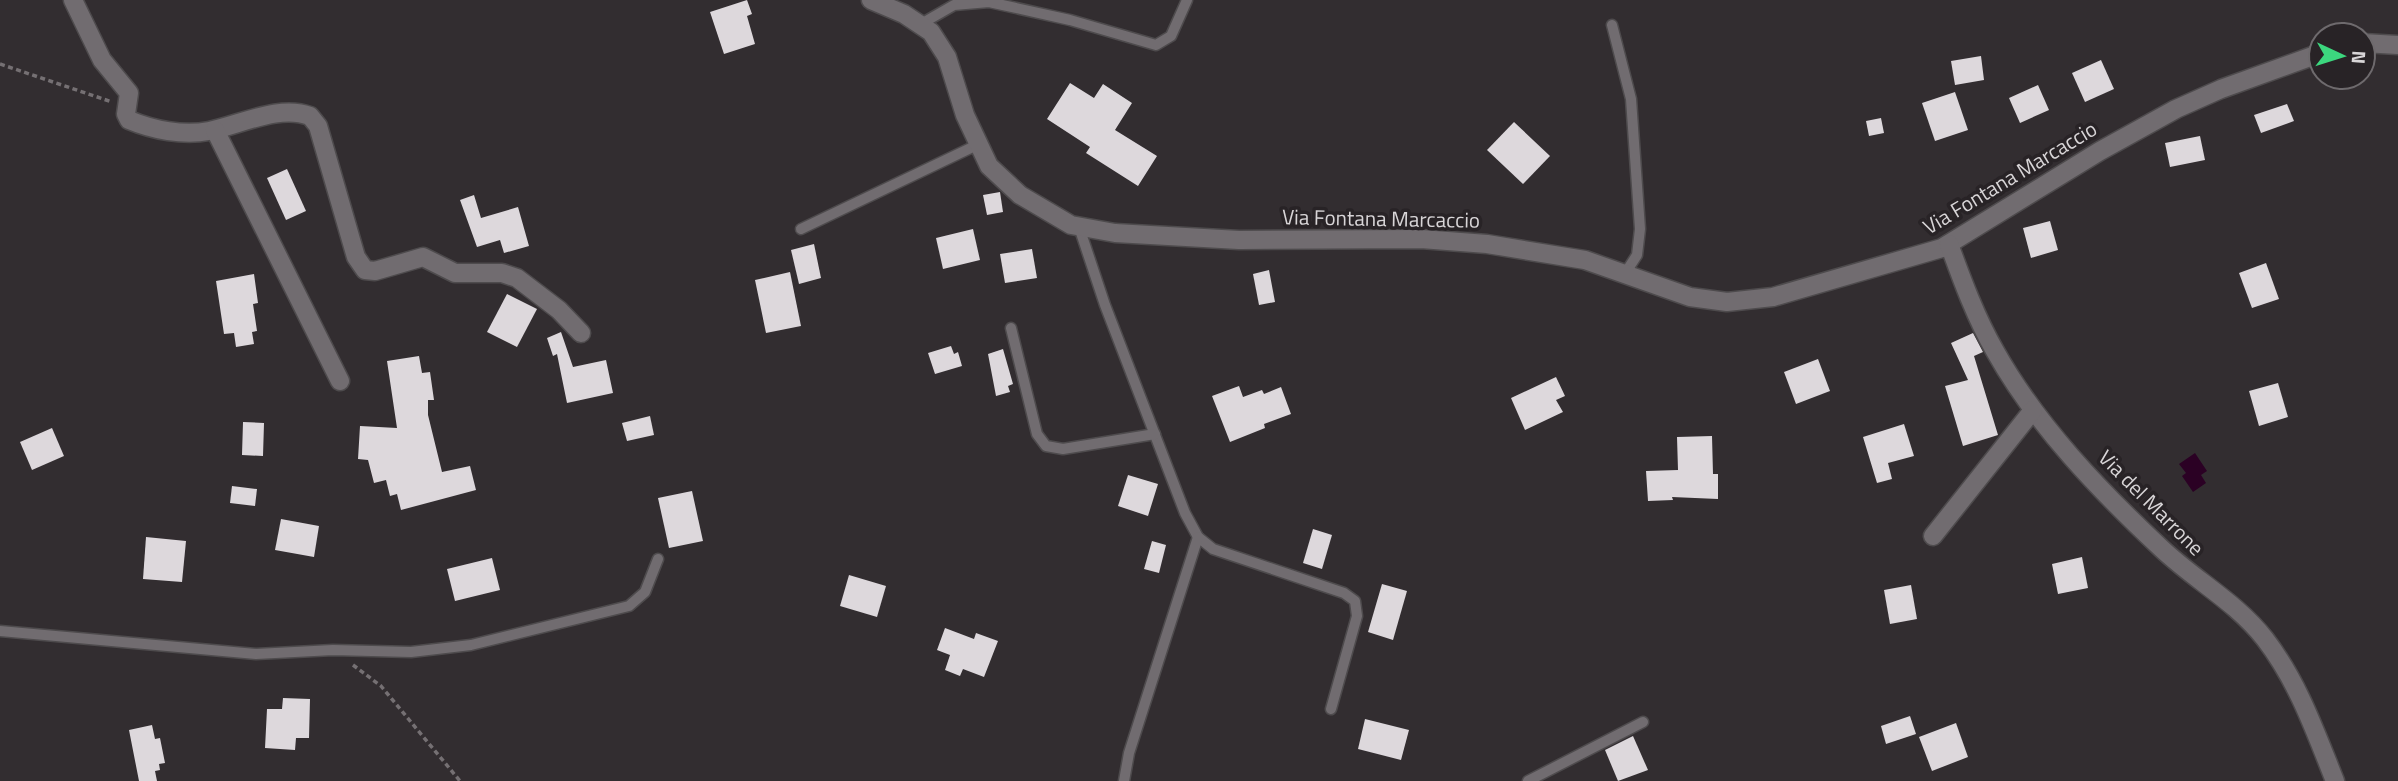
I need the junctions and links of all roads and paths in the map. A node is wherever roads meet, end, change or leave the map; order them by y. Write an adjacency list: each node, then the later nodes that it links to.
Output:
1 (73, 0): 10 (street)
2 (872, 0): 4 (street, Via Fontana Marcaccio)
3 (1187, 0): 4 (lane)
4 (921, 24): 12 (street, Via Fontana Marcaccio)
5 (1612, 25): 16 (lane)
6 (2377, 44): 7 (street)
7 (2398, 45)
8 (2307, 58): 15 (street, Via Fontana Marcaccio)
9 (0, 64): 10 (path)
10 (127, 107): 11 (street)
11 (215, 130): 18 (street); 19 (street)
12 (977, 145): 13 (street, Via Fontana Marcaccio); 14 (lane)
13 (1079, 227): 16 (street, Via Fontana Marcaccio); 21 (lane)
14 (801, 229)
15 (1949, 244): 16 (street, Via Fontana Marcaccio); 20 (street, Via del Marrone)
16 (1626, 272)
17 (1010, 328): 21 (lane)
18 (580, 333)
19 (340, 381)
20 (2034, 410): 22 (street); 32 (street, Via del Marrone)
21 (1155, 435): 23 (lane)
22 (1933, 536)
23 (1198, 537): 27 (lane); 30 (lane)
24 (658, 559): 25 (lane)
25 (0, 631)
26 (341, 659): 29 (path)
27 (1331, 709)
28 (1643, 722): 31 (lane)
29 (460, 781)
30 (1124, 781)
31 (1528, 781)
32 (2335, 781)

